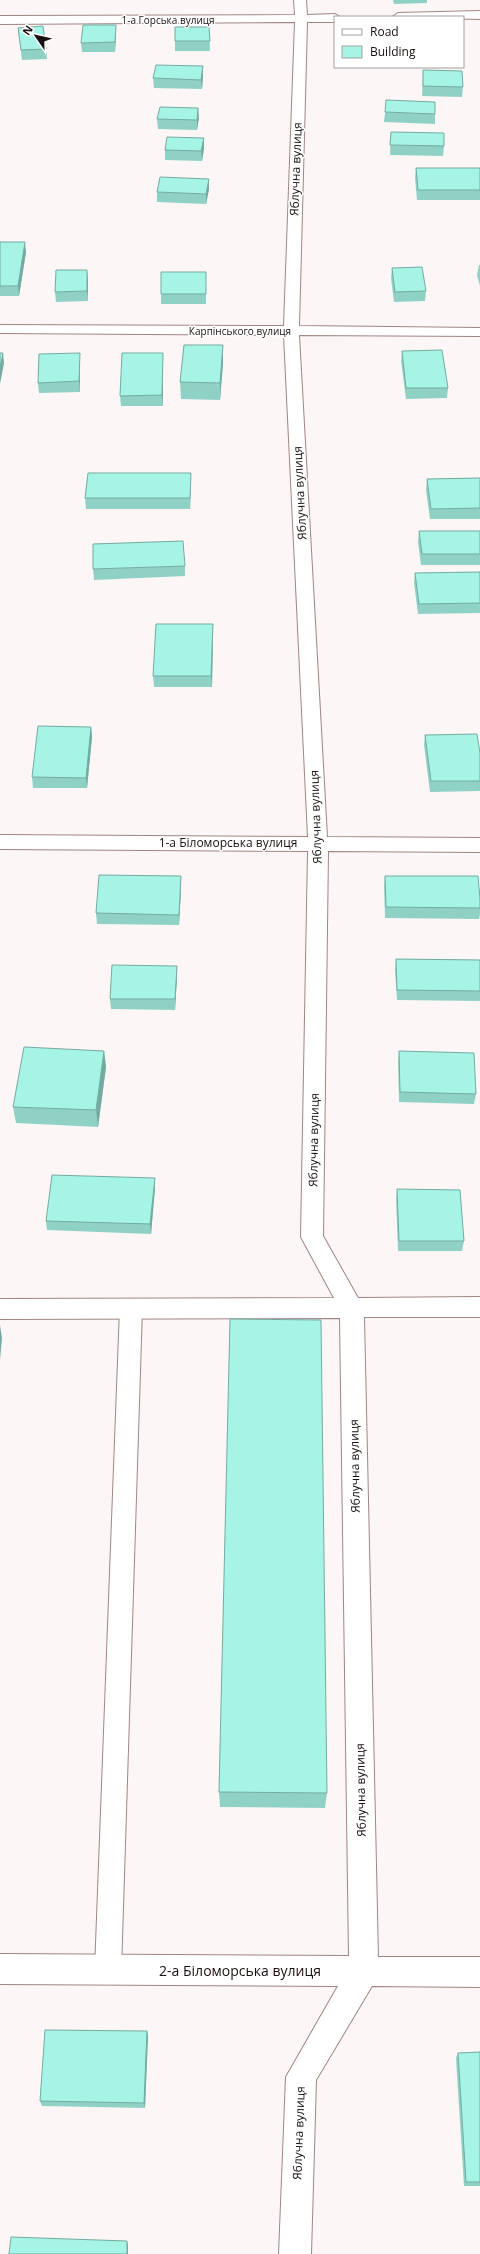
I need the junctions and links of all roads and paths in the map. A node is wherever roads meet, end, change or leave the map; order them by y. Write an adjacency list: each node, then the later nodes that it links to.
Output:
1 (300, 9): 4 (street, 1-а Горська вулиця); 5 (street, 1-а Горська вулиця); 7 (street, Яблучна вулиця)
2 (480, 15): 3 (street)
3 (439, 16)
4 (334, 18)
5 (0, 20)
6 (0, 329): 7 (street, Карпінського вулиця)
7 (291, 331): 8 (street, Карпінського вулиця); 10 (street, Яблучна вулиця)
8 (480, 332)
9 (0, 842): 10 (street, 1-а Біломорська вулиця)
10 (318, 843): 11 (street, 1-а Біломорська вулиця); 14 (street, Яблучна вулиця)
11 (480, 845)
12 (480, 1307): 14 (street)
13 (131, 1308): 14 (street); 15 (street); 17 (lane)
14 (352, 1308): 18 (street, Яблучна вулиця)
15 (0, 1309)
16 (0, 1969): 17 (street, 2-а Біломорська вулиця)
17 (108, 1970): 18 (street, 2-а Біломорська вулиця)
18 (364, 1971): 19 (street, 2-а Біломорська вулиця); 20 (street, Яблучна вулиця)
19 (480, 1972)
20 (295, 2254)

